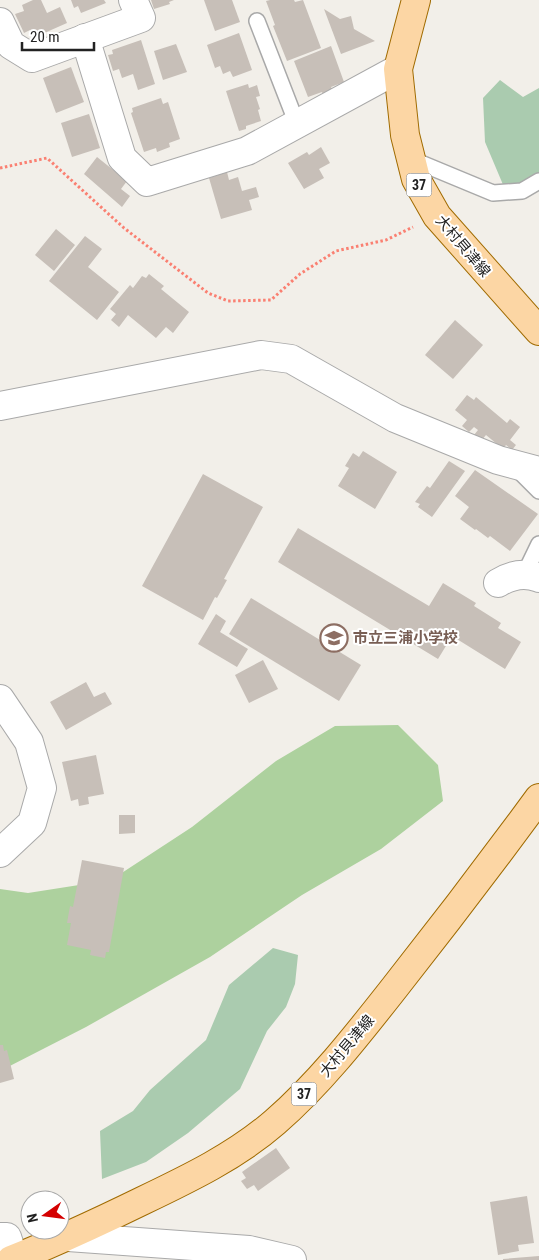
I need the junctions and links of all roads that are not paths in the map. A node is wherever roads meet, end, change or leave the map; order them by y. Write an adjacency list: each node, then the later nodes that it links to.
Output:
1 (133, 0): 5 (street)
2 (416, 0): 6 (main road, 大村貝津線 / 37)
3 (257, 21): 7 (lane)
4 (0, 22): 5 (street)
5 (85, 38): 7 (street)
6 (398, 68): 7 (street); 8 (main road, 大村貝津線 / 37)
7 (297, 124)
8 (411, 159): 9 (lane); 10 (main road, 大村貝津線 / 37)
9 (539, 180)
10 (539, 331)
11 (0, 406): 12 (street)
12 (511, 464): 13 (street); 14 (lane)
13 (539, 471)
14 (539, 491)
15 (539, 544): 16 (lane)
16 (532, 576): 17 (street)
17 (498, 583)
18 (0, 699): 20 (street)
19 (539, 798): 21 (main road, 大村貝津線 / 37)
20 (0, 853)
21 (70, 1236)
22 (70, 1237): 25 (street)
23 (56, 1240): 24 (main road, 大村貝津線 / 37)
24 (9, 1252)
25 (292, 1260)

